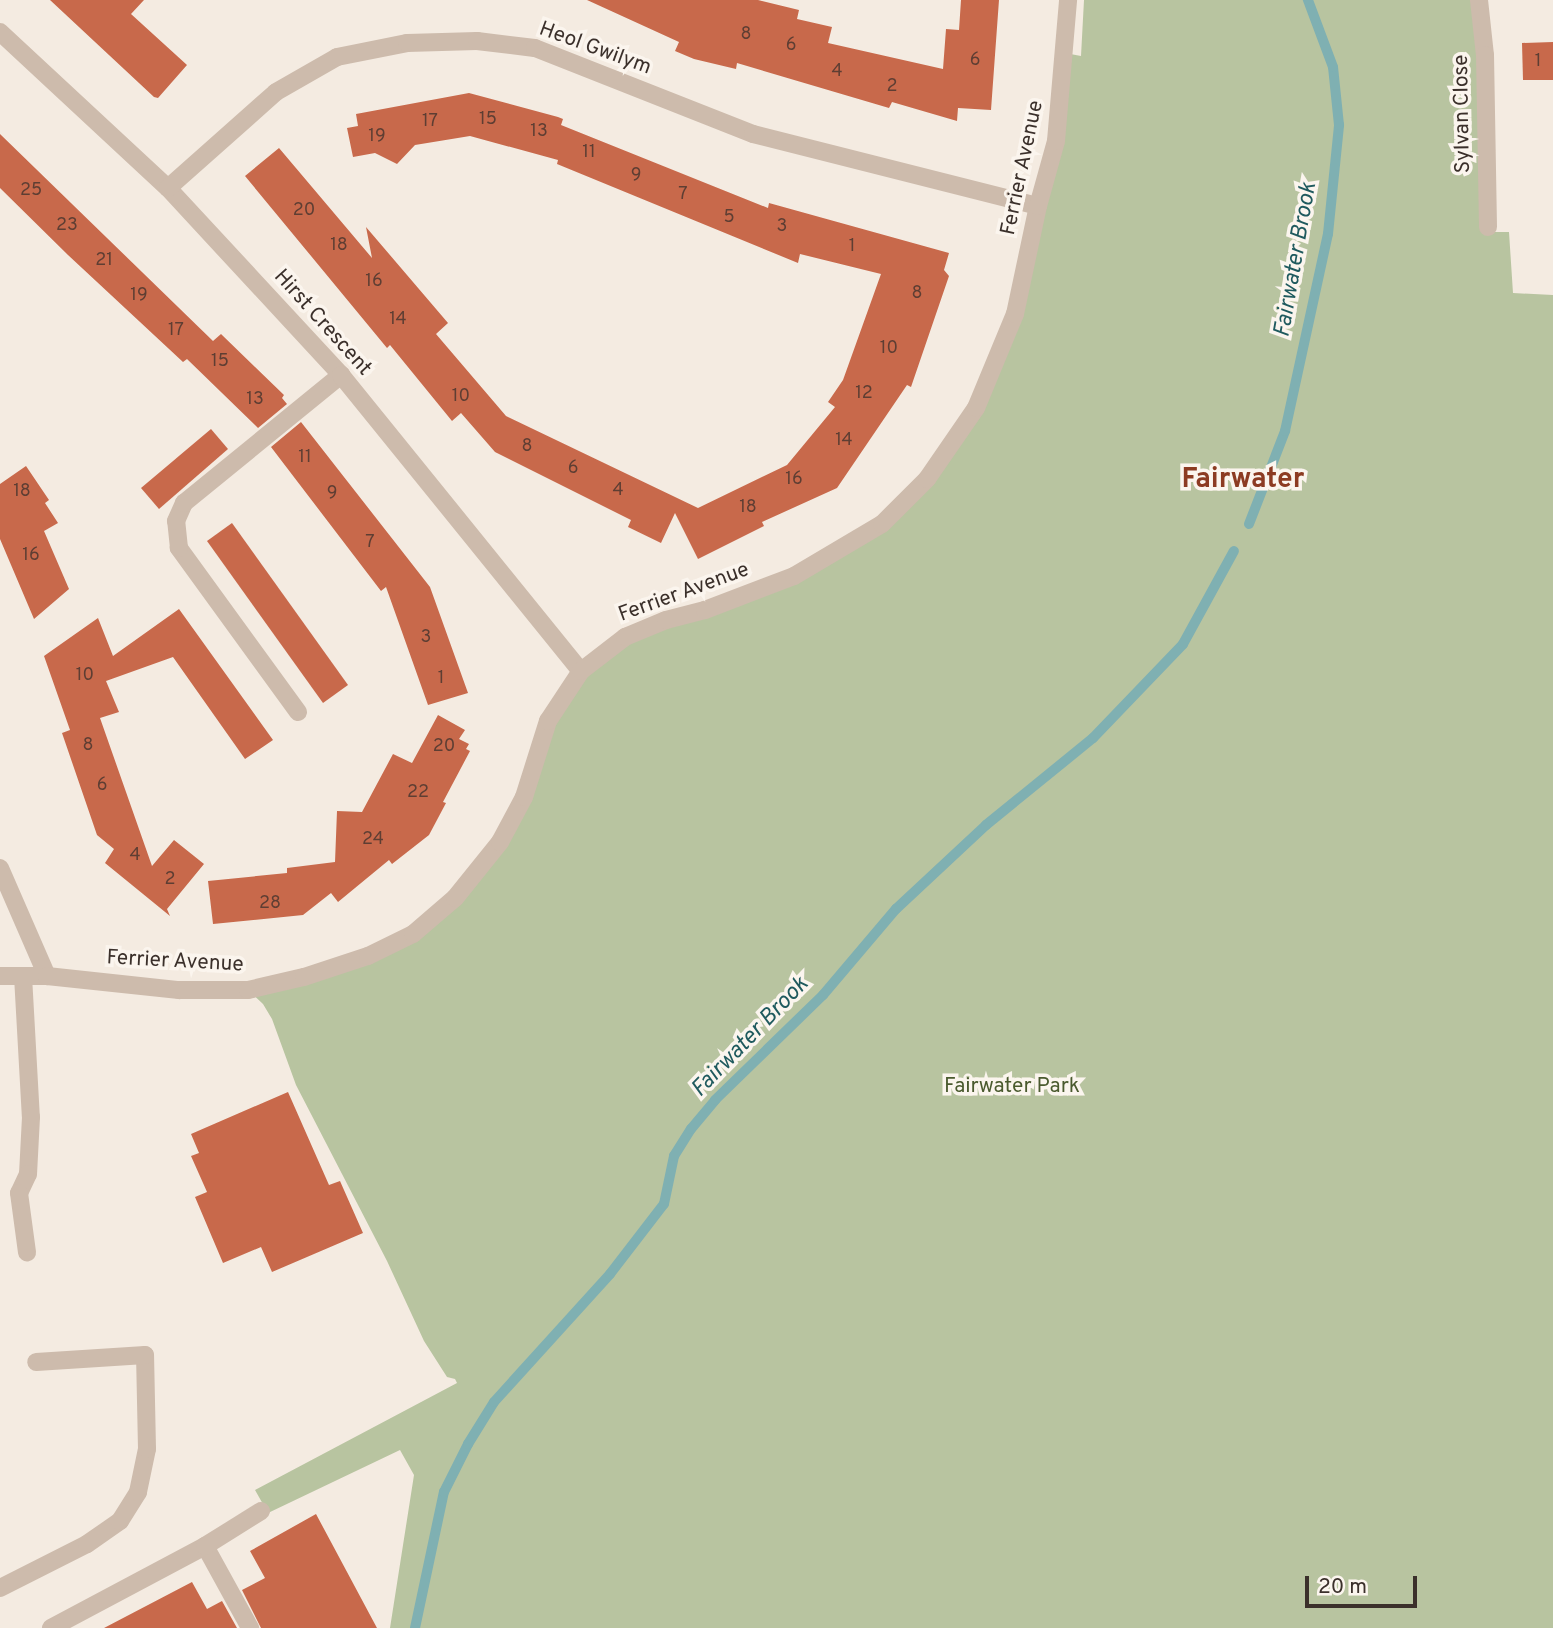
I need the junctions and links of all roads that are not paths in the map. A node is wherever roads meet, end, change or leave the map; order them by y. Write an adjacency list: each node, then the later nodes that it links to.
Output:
1 (1068, 0): 5 (street, Ferrier Avenue)
2 (1479, 0): 6 (street, Sylvan Close)
3 (0, 32): 4 (street, Hirst Crescent)
4 (168, 188): 5 (street, Heol Gwilym); 7 (street, Hirst Crescent)
5 (1038, 206): 8 (street, Ferrier Avenue)
6 (1488, 227)
7 (341, 375): 8 (street, Hirst Crescent); 9 (street)
8 (581, 671): 12 (street, Ferrier Avenue)
9 (298, 712)
10 (0, 868): 12 (street)
11 (23, 975): 12 (street, Ferrier Avenue); 13 (street, Ferrier Avenue); 14 (street)
12 (47, 975)
13 (0, 976)
14 (27, 1252)
15 (36, 1363): 18 (street)
16 (261, 1511): 17 (street)
17 (205, 1546): 19 (street); 20 (street)
18 (0, 1588)
19 (51, 1628)
20 (250, 1628)

